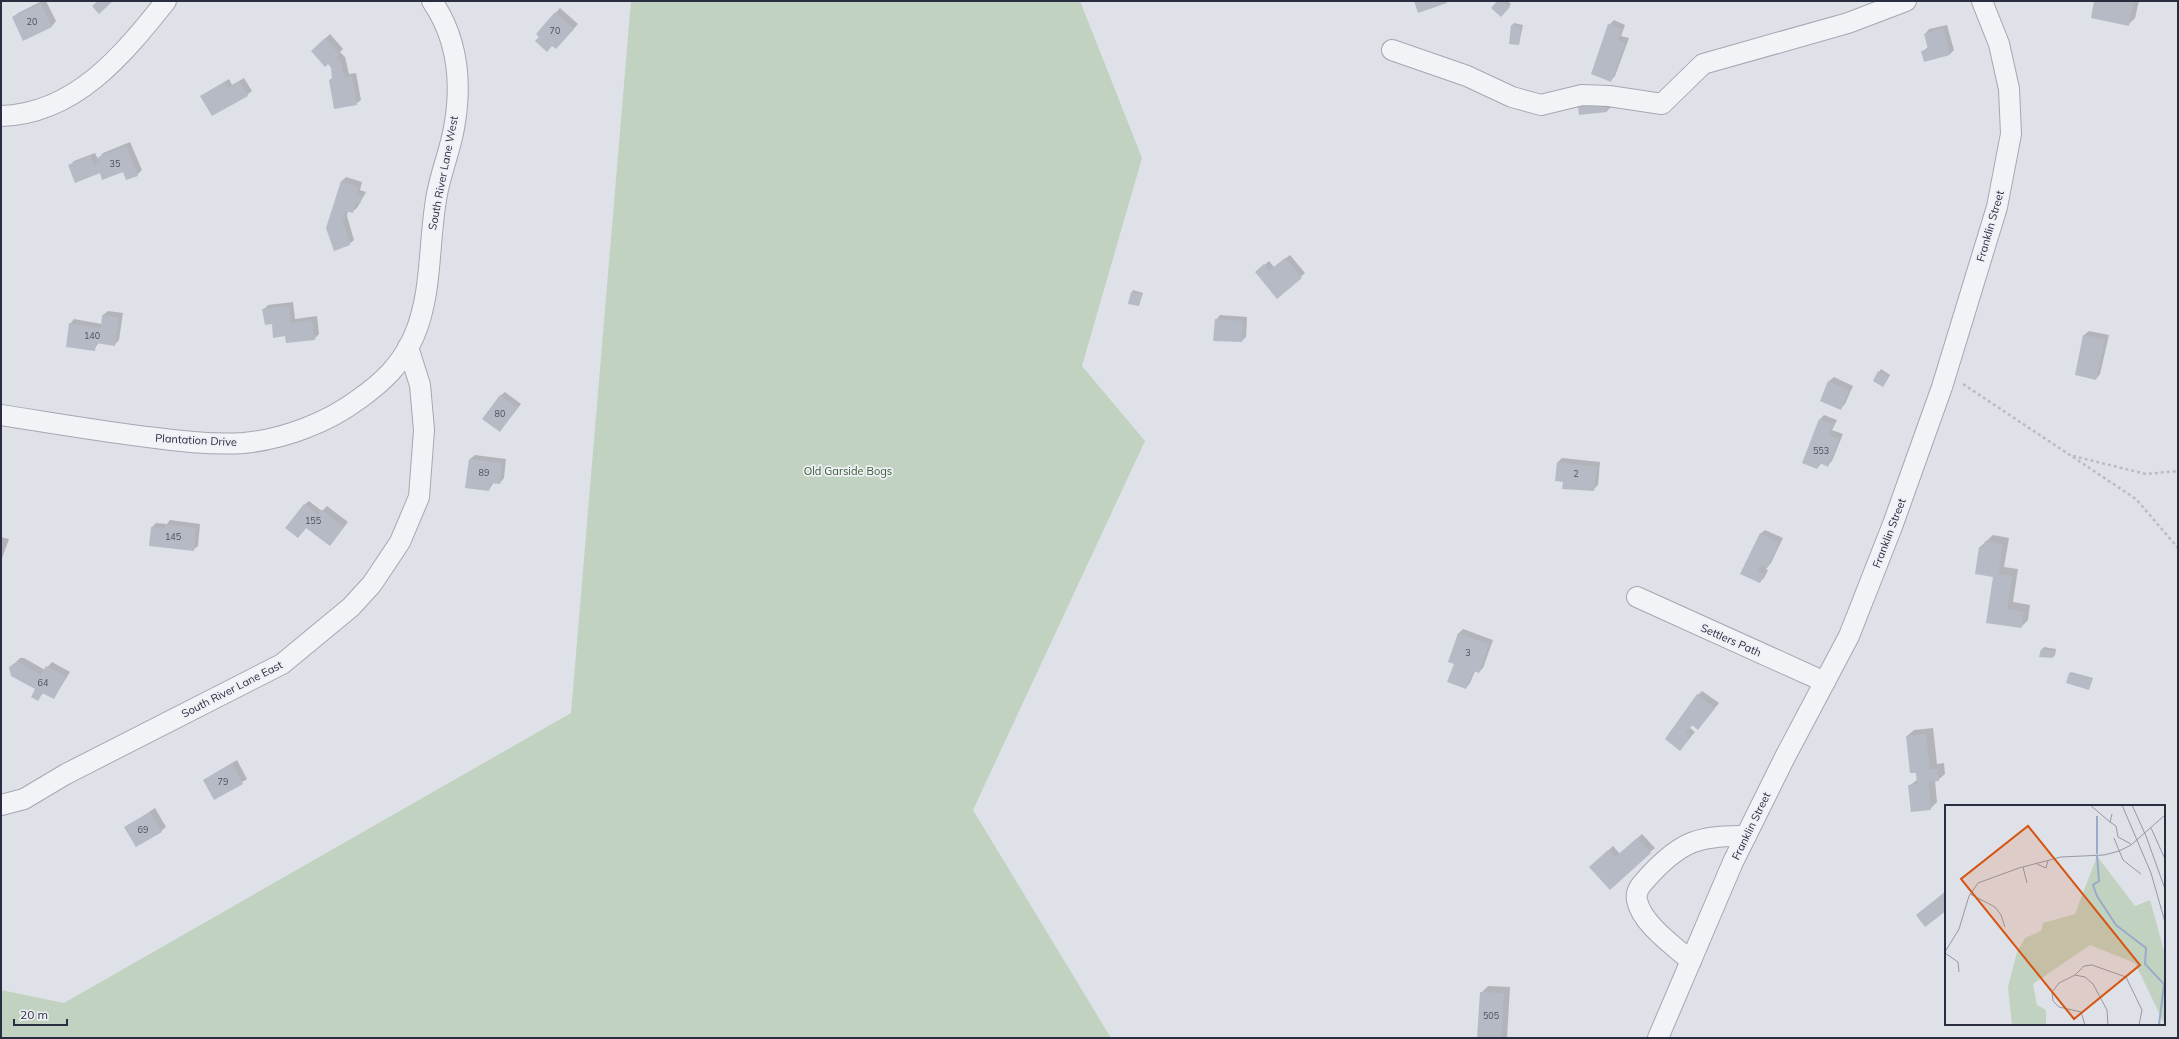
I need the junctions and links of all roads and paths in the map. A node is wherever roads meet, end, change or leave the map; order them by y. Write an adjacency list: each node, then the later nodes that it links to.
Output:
1 (166, 1): 6 (street)
2 (432, 1): 7 (street, South River Lane West)
3 (1906, 1): 5 (street)
4 (1982, 1): 14 (street, Franklin Street)
5 (1392, 50)
6 (1, 116)
7 (408, 347): 9 (street, Plantation Drive); 15 (street, South River Lane East)
8 (1962, 384): 10 (path)
9 (1, 414)
10 (2071, 456): 11 (path); 12 (path)
11 (2178, 471)
12 (2178, 548)
13 (1637, 597): 14 (street, Settlers Path)
14 (1825, 682): 16 (street, Franklin Street)
15 (1, 805)
16 (1746, 836): 17 (street, Franklin Street); 17 (street)
17 (1691, 961): 18 (street, Franklin Street)
18 (1658, 1038)

